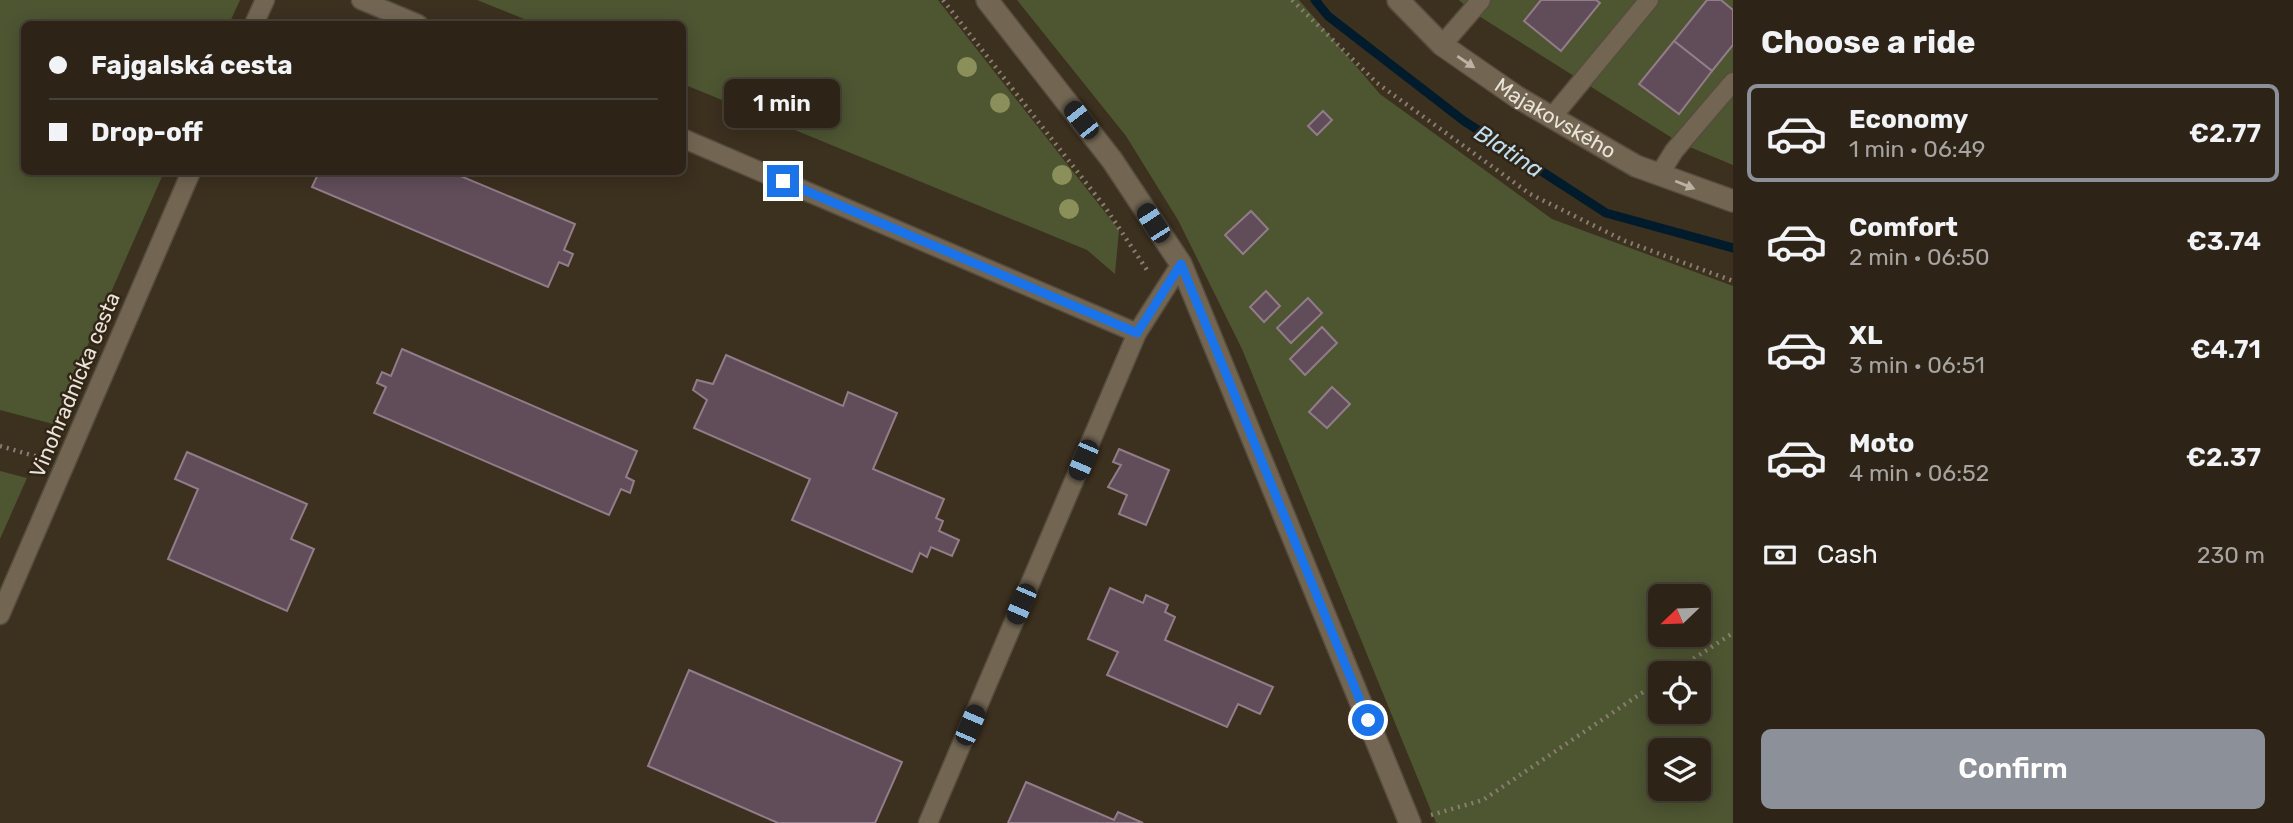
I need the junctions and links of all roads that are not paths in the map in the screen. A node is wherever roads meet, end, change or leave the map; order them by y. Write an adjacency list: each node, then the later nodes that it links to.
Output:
1 (265, 0): 7 (lane)
2 (361, 0): 8 (lane)
3 (987, 0): 16 (street)
4 (1398, 0): 9 (street, Majakovského)
5 (1481, 0): 9 (lane)
6 (1649, 0): 11 (lane)
7 (255, 21)
8 (411, 21)
9 (1442, 45): 11 (street, Majakovského, one-way to 11)
10 (1733, 82): 14 (lane)
11 (1552, 117): 14 (street, Majakovského)
12 (686, 140): 17 (lane)
13 (190, 175): 18 (lane, Vinohradnícka cesta)
14 (1659, 175): 15 (street, Majakovského, one-way to 15)
15 (1733, 201)
16 (1181, 264): 17 (lane); 19 (street)
17 (1137, 333): 20 (lane)
18 (0, 615)
19 (1410, 822)
20 (928, 823)

